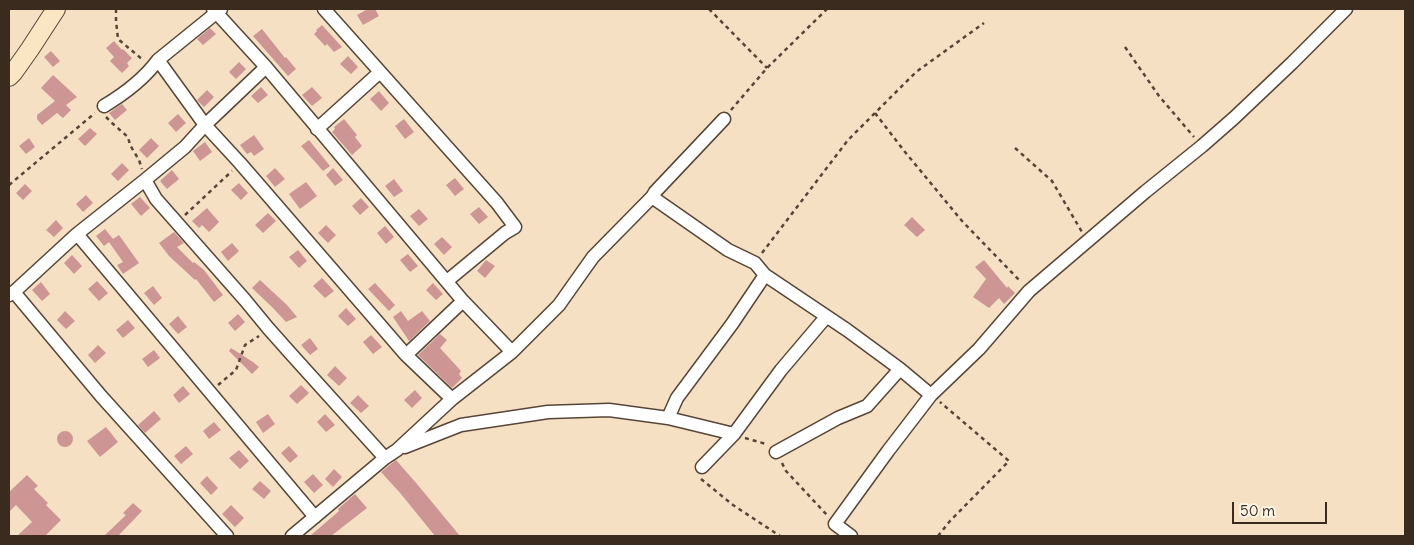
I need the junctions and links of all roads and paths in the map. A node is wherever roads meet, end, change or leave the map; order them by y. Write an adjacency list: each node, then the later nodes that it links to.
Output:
1 (56, 9): 14 (street)
2 (116, 9): 10 (path)
3 (324, 9): 13 (street)
4 (709, 9): 12 (path)
5 (827, 9): 12 (path)
6 (1346, 9): 20 (street)
7 (216, 10): 10 (street); 11 (street)
8 (984, 23): 16 (path)
9 (1125, 46): 20 (path)
10 (155, 64): 15 (street); 18 (street)
11 (266, 67): 18 (street); 19 (street)
12 (767, 68): 17 (path)
13 (380, 72): 19 (street); 31 (street)
14 (9, 77)
15 (104, 106): 23 (path); 24 (path)
16 (875, 113): 29 (path); 32 (path)
17 (724, 119): 25 (street)
18 (205, 125): 22 (street); 23 (street)
19 (318, 129): 31 (street)
20 (1202, 146): 28 (street)
21 (1015, 148): 28 (path)
22 (240, 163): 26 (path); 38 (street)
23 (145, 180): 26 (street); 27 (street)
24 (9, 185)
25 (652, 197): 29 (street); 37 (street)
26 (177, 223): 36 (street)
27 (77, 234): 33 (street); 40 (street)
28 (1087, 241): 32 (street)
29 (755, 262): 30 (street)
30 (765, 276): 35 (street); 43 (street)
31 (447, 281): 34 (street)
32 (1030, 291): 41 (street)
33 (12, 294): 51 (street)
34 (463, 301): 37 (street); 38 (street)
35 (826, 317): 39 (street); 44 (street)
36 (268, 328): 40 (path); 47 (street)
37 (512, 352): 42 (street)
38 (406, 355): 42 (street)
39 (900, 369): 41 (street); 46 (street)
40 (209, 391): 49 (street)
41 (931, 395): 50 (street); 55 (path)
42 (452, 399): 45 (street)
43 (668, 418): 44 (street); 45 (street)
44 (734, 434): 46 (path); 48 (street)
45 (397, 450): 47 (street)
46 (776, 452): 50 (path)
47 (385, 458): 49 (street)
48 (702, 468): 53 (path)
49 (315, 517): 52 (street)
50 (835, 524): 54 (street)
51 (227, 536)
52 (292, 536)
53 (780, 536)
54 (851, 536)
55 (938, 536)

